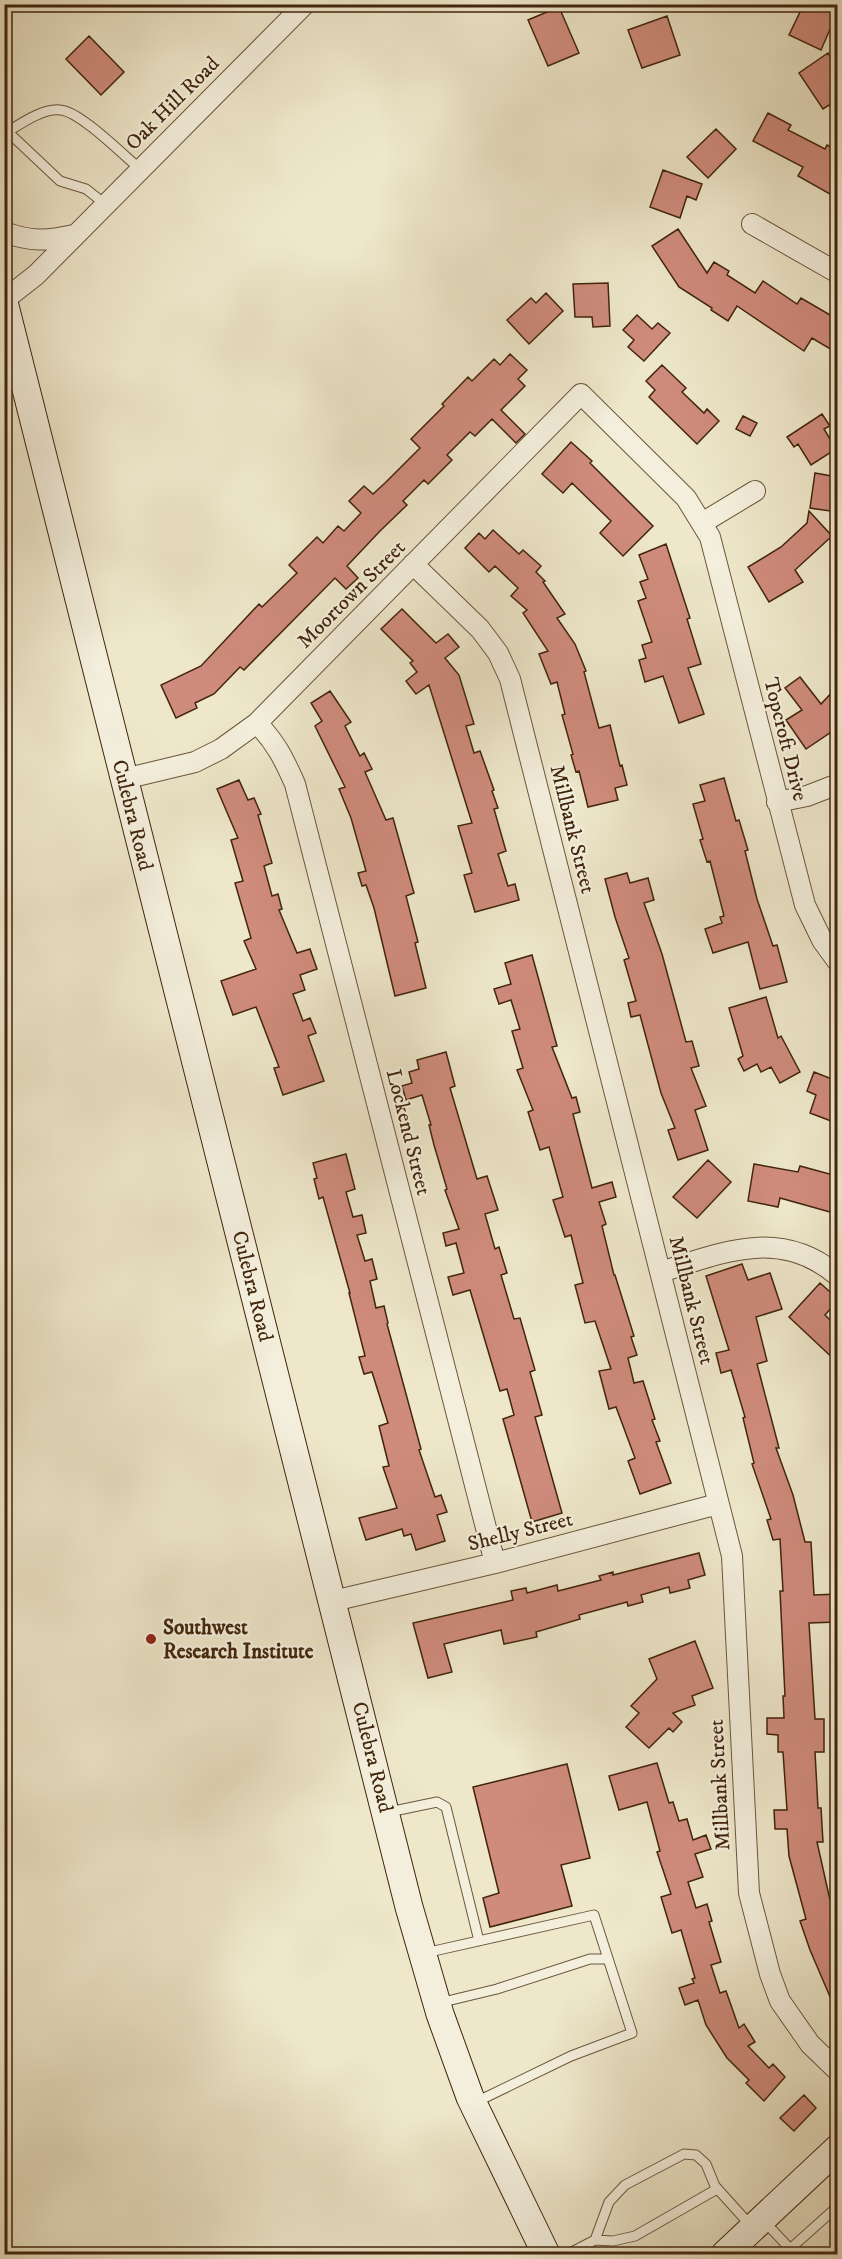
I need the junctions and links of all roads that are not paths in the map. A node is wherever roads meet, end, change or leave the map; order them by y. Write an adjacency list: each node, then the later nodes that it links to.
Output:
1 (305, 4): 3 (street, Oak Hill Road)
2 (7, 133): 3 (lane); 4 (lane)
3 (140, 169): 4 (street, Oak Hill Road)
4 (105, 204): 7 (street, Oak Hill Road)
5 (752, 224): 8 (street)
6 (4, 232): 7 (street)
7 (74, 235): 9 (street, Oak Hill Road)
8 (837, 273)
9 (4, 301): 15 (main road, Culebra Road)
10 (581, 394): 12 (street, Topcroft Drive); 13 (street, Moortown Street)
11 (755, 491): 12 (street)
12 (702, 523): 17 (street, Topcroft Drive)
13 (413, 564): 14 (street, Moortown Street); 19 (street, Millbank Street)
14 (257, 723): 15 (street, Moortown Street); 22 (street, Lockend Street)
15 (124, 779): 23 (main road, Culebra Road)
16 (837, 784): 17 (street)
17 (777, 802): 18 (street, Topcroft Drive)
18 (837, 962)
19 (661, 1272): 20 (street); 21 (street, Millbank Street)
20 (837, 1276)
21 (718, 1504): 22 (street, Shelly Street); 29 (street, Millbank Street)
22 (495, 1563): 23 (street, Shelly Street)
23 (333, 1601): 24 (main road, Culebra Road)
24 (386, 1812): 25 (lane); 26 (main road, Culebra Road)
25 (479, 1941): 26 (lane); 27 (lane)
26 (423, 1954): 28 (main road, Culebra Road)
27 (608, 1959): 28 (lane); 30 (lane)
28 (437, 2004): 30 (main road, Culebra Road)
29 (837, 2071)
30 (474, 2103): 37 (main road, Culebra Road)
31 (837, 2148): 34 (main road)
32 (717, 2189): 34 (lane); 35 (lane); 35 (lane)
33 (837, 2206): 36 (lane)
34 (758, 2224): 36 (lane); 39 (main road)
35 (595, 2240): 38 (lane)
36 (793, 2252)
37 (546, 2254)
38 (568, 2254)
39 (725, 2254)

